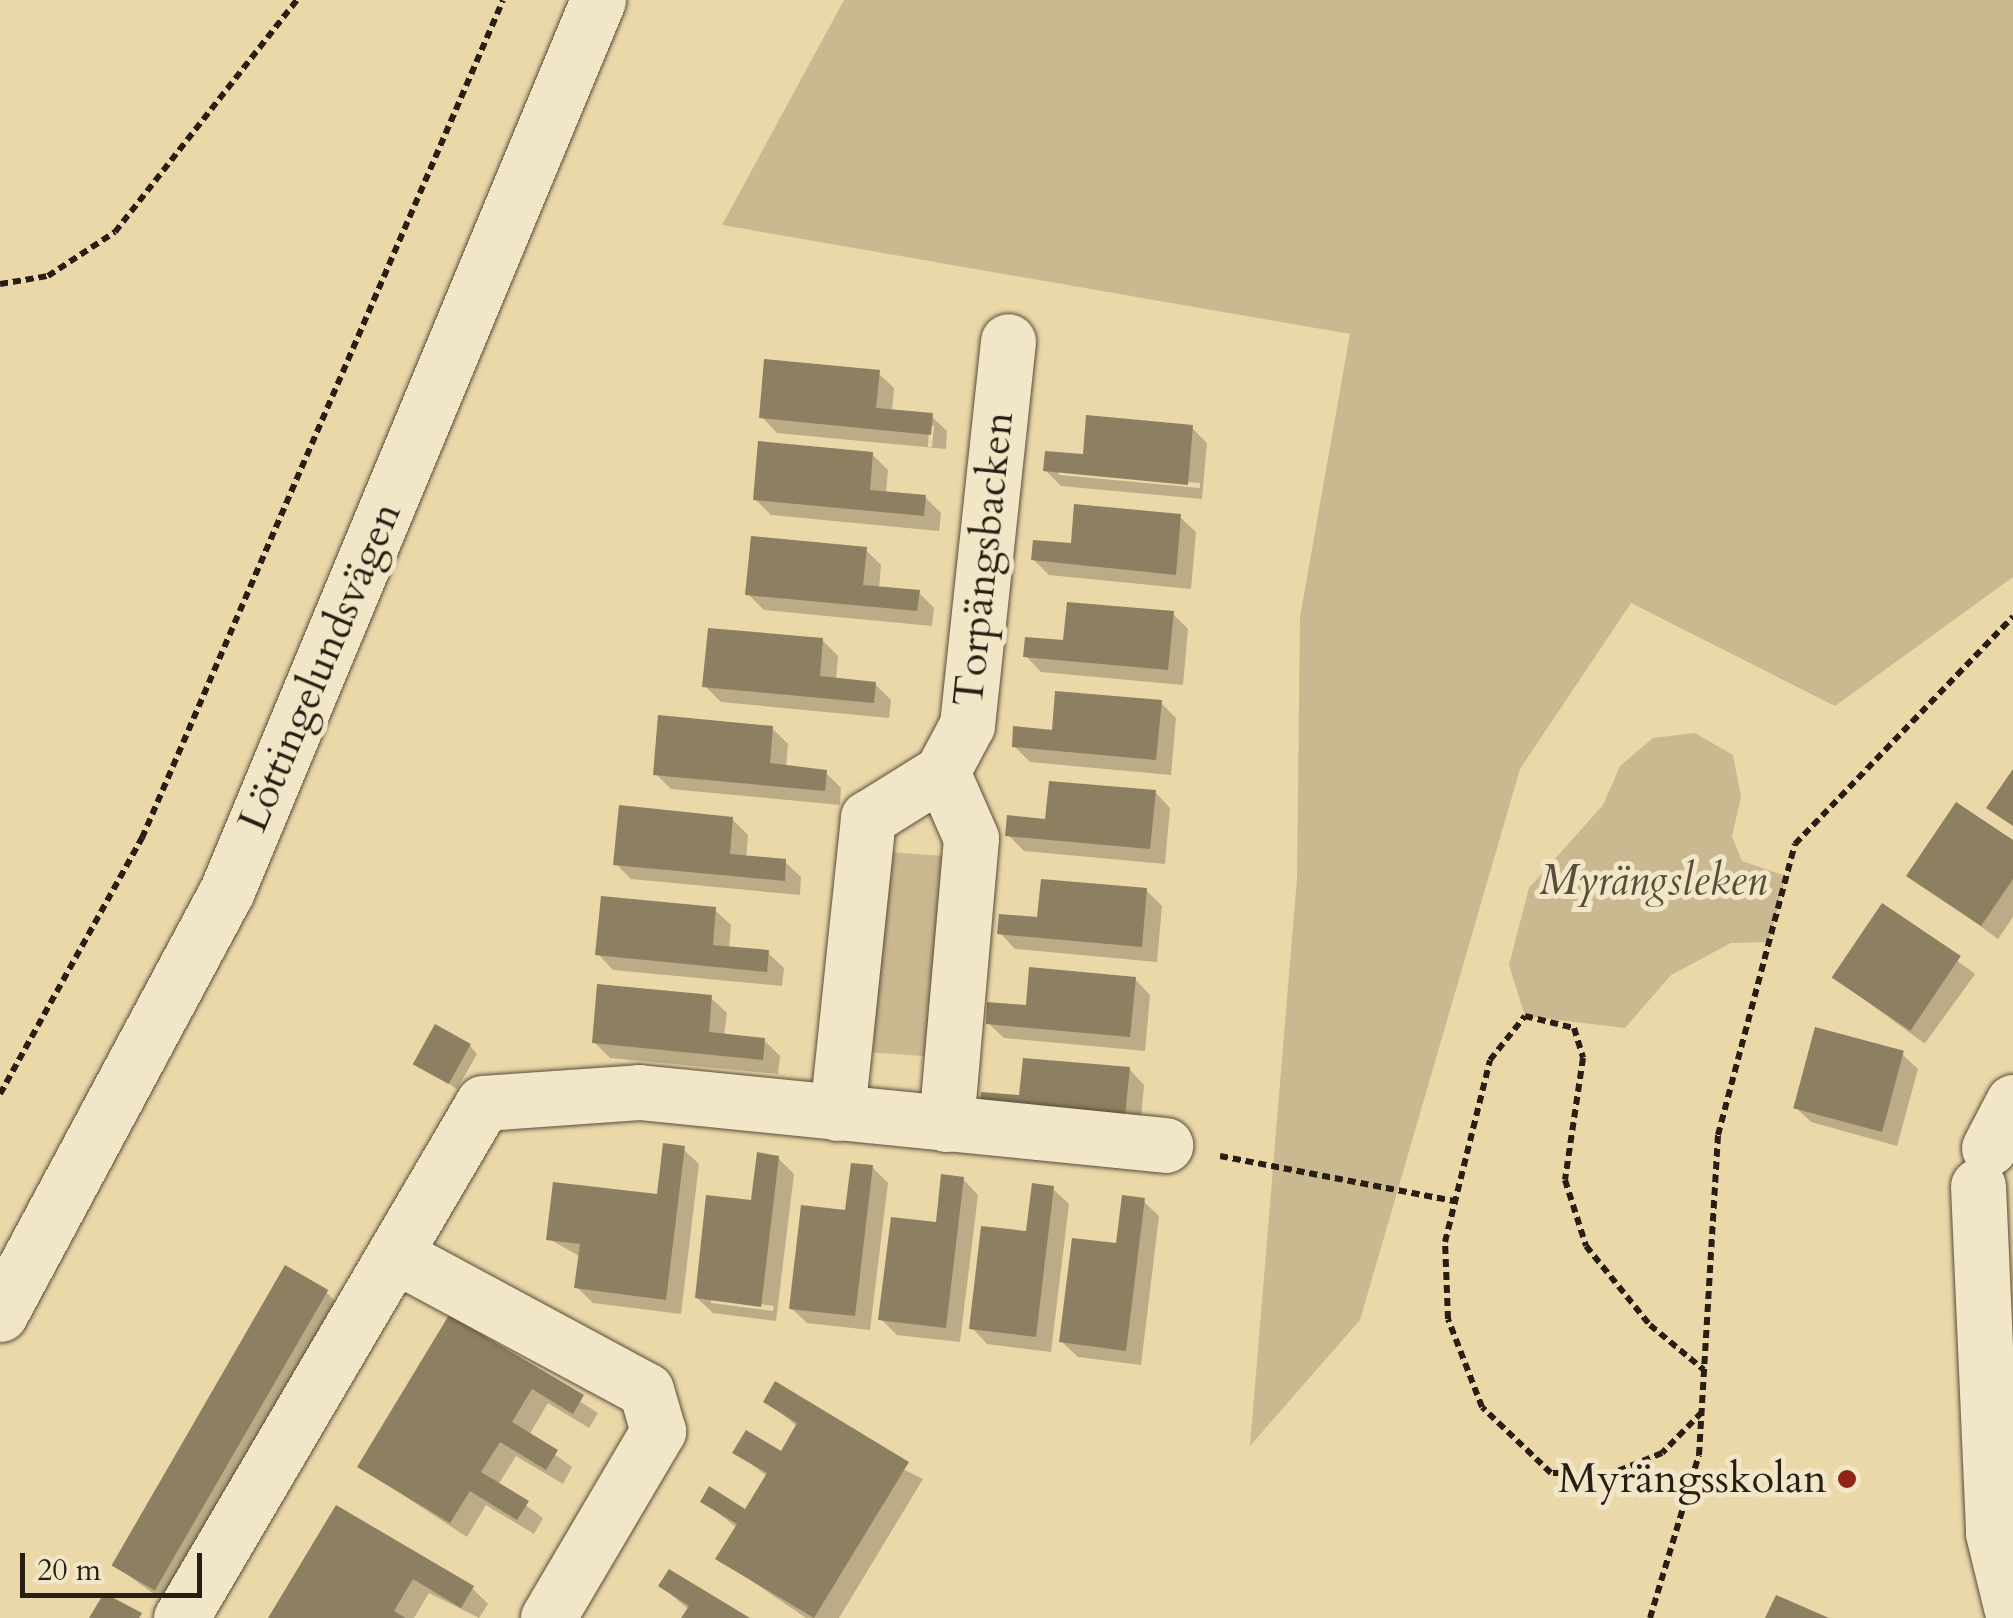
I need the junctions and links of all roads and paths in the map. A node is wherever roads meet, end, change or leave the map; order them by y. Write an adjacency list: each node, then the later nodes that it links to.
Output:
1 (298, 0): 4 (path)
2 (503, 0): 8 (path)
3 (598, 0): 15 (street, Löttingelundsvägen)
4 (0, 284)
5 (1008, 341): 7 (street, Torpängsbacken)
6 (2013, 617): 16 (path)
7 (942, 772): 9 (street); 10 (street)
8 (0, 1094)
9 (837, 1113): 10 (street); 14 (street)
10 (946, 1124): 11 (street)
11 (1165, 1145): 13 (path)
12 (1993, 1146): 18 (street)
13 (1453, 1202): 16 (path); 17 (path)
14 (395, 1254): 19 (street); 20 (street)
15 (0, 1314)
16 (1704, 1370): 17 (path)
17 (1702, 1412): 21 (path)
18 (2013, 1615)
19 (181, 1618)
20 (548, 1618)
21 (1650, 1618)

